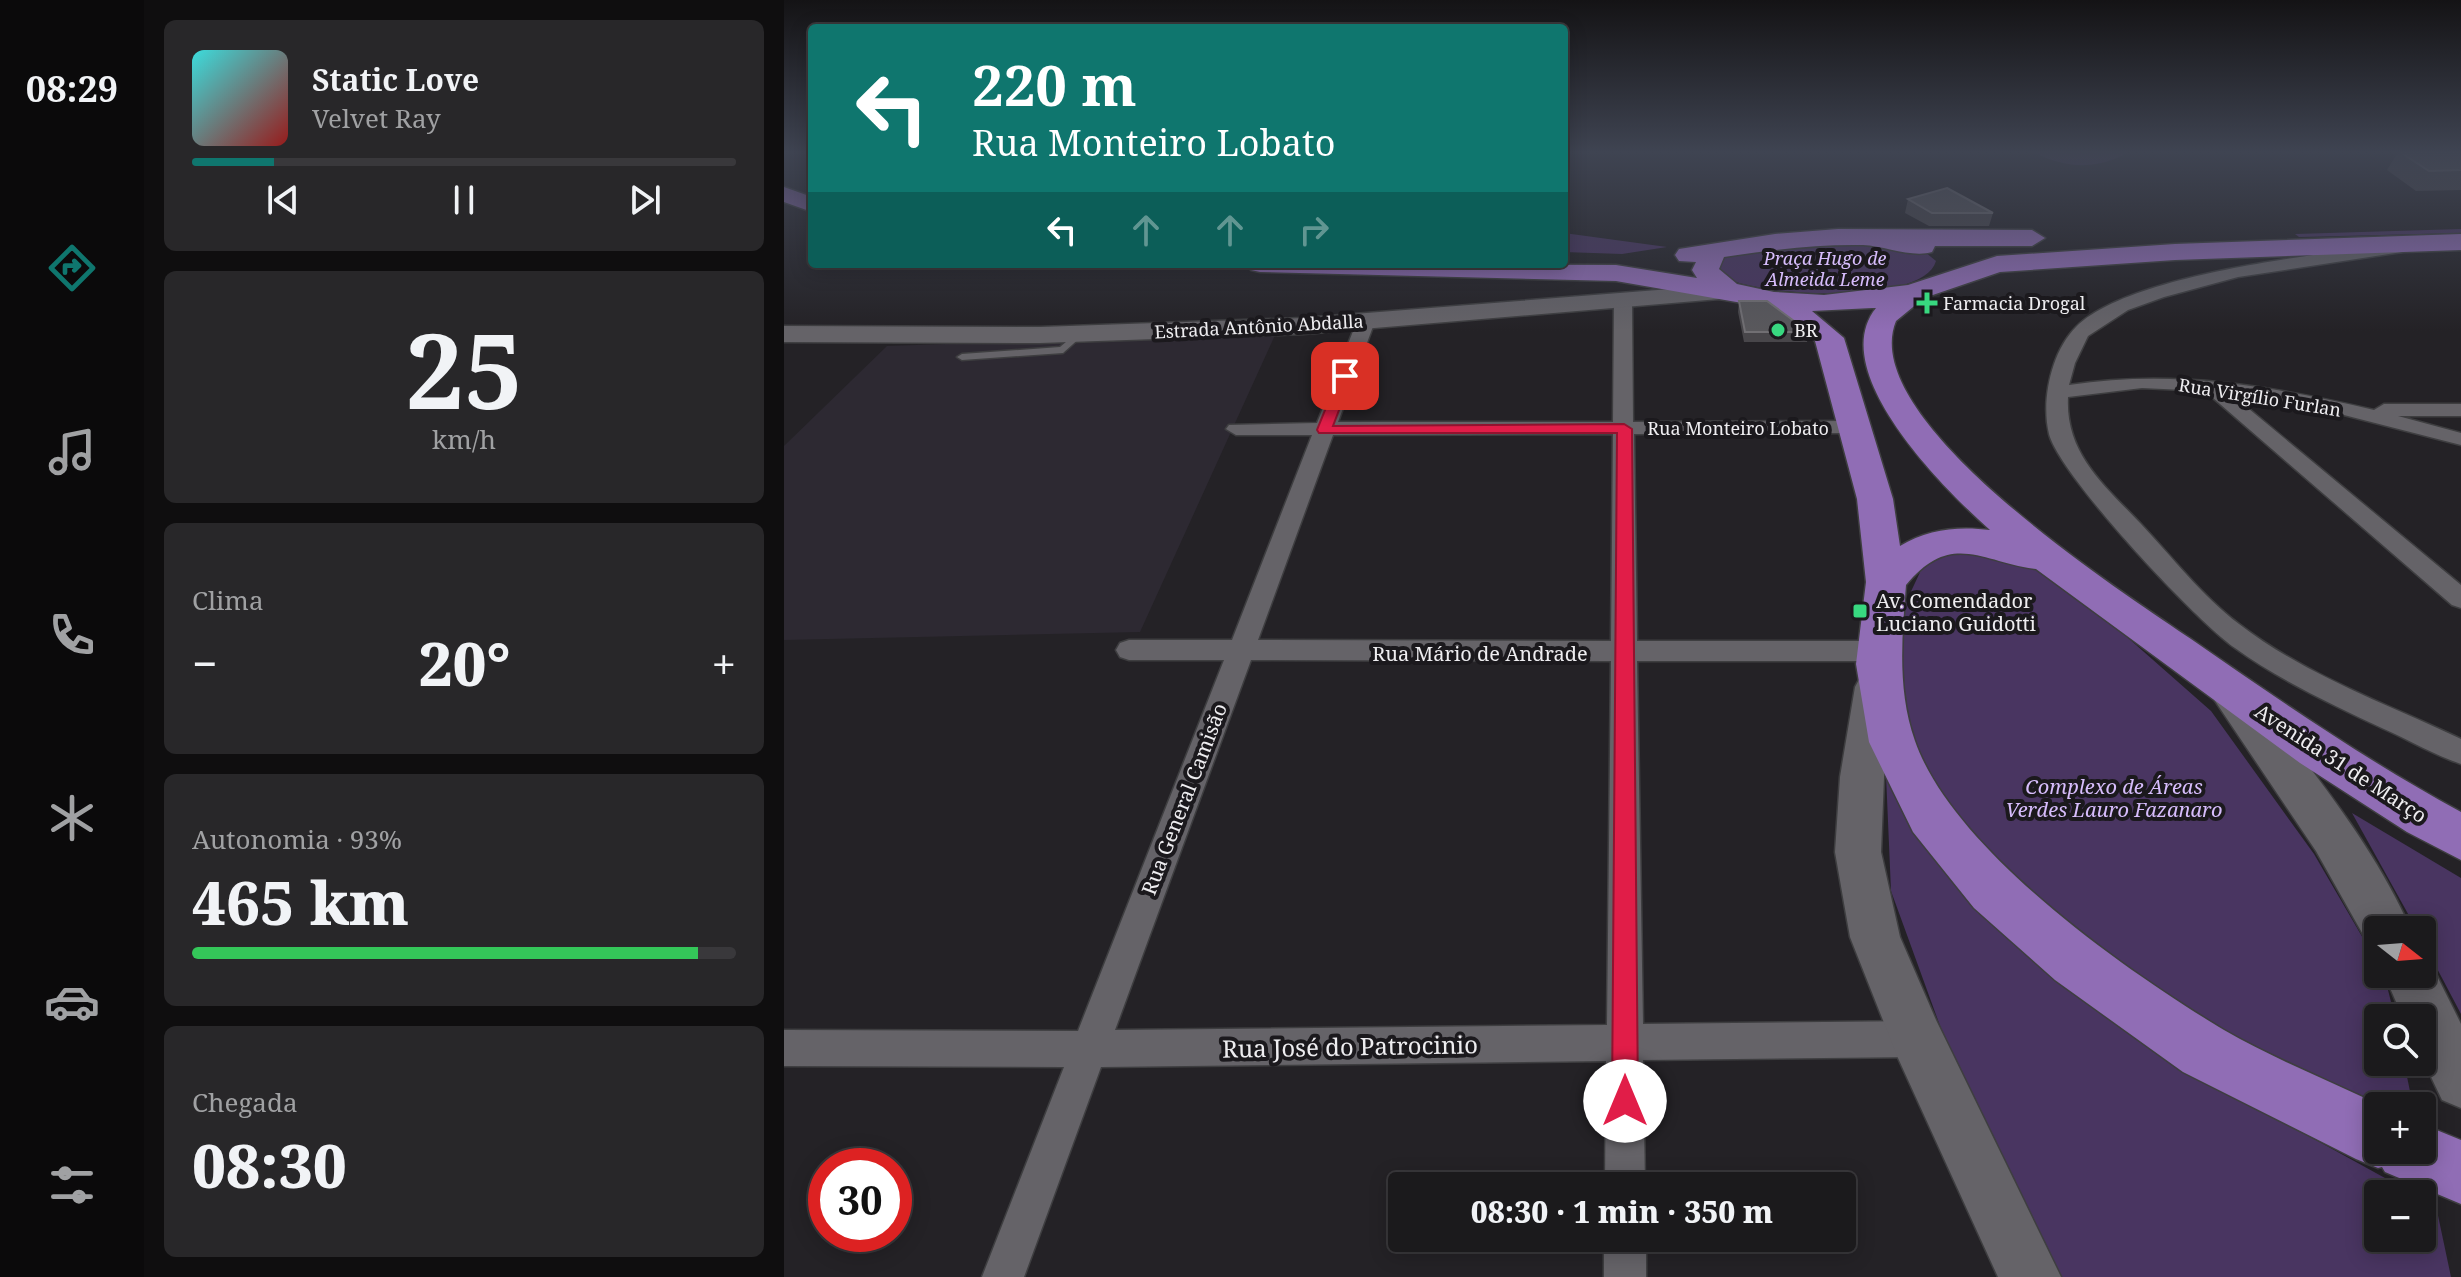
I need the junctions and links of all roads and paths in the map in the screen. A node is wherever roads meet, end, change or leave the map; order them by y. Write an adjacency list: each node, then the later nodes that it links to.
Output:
1 (784, 216): 2 (main road)
2 (808, 219)
3 (2456, 236): 4 (main road); 9 (main road); 19 (street)
4 (1897, 238): 5 (main road); 9 (main road)
5 (1714, 251): 6 (main road); 10 (main road)
6 (1568, 264)
7 (1568, 267): 10 (main road)
8 (1560, 268): 13 (main road)
9 (1947, 279): 11 (main road)
10 (1732, 292): 12 (main road); 13 (street, Estrada Antônio Abdalla)
11 (1914, 292): 12 (main road); 28 (main road)
12 (1774, 300): 23 (main road)
13 (1623, 301): 14 (street, Estrada Antônio Abdalla); 25 (street)
14 (1366, 321): 16 (street, Estrada Antônio Abdalla); 26 (street, Rua General Camisão)
15 (784, 334): 16 (street, Estrada Antônio Abdalla)
16 (1079, 334): 17 (lane)
17 (962, 357)
18 (2211, 387): 19 (street, Rua Virgílio Furlan); 20 (street, Rua Virgílio Furlan); 30 (street)
19 (2057, 393): 36 (street)
20 (2341, 409): 21 (street); 27 (street, Rua Virgílio Furlan)
21 (2431, 410): 22 (street); 27 (street)
22 (2461, 410)
23 (1856, 427): 25 (street, Rua Monteiro Lobato); 29 (main road)
24 (1236, 429): 26 (street, Rua Monteiro Lobato)
25 (1624, 429): 26 (street, Rua Monteiro Lobato); 33 (street)
26 (1324, 430): 32 (street, Rua General Camisão)
27 (2456, 440)
28 (2055, 564): 29 (main road); 35 (main road, Avenida 31 de Março)
29 (1886, 582): 34 (main road)
30 (2461, 599)
31 (1129, 650): 32 (street, Rua Mário de Andrade)
32 (1240, 652): 33 (street, Rua Mário de Andrade); 43 (street, Rua General Camisão)
33 (1625, 653): 34 (street, Rua Mário de Andrade); 41 (street)
34 (1878, 658): 40 (street); 45 (main road)
35 (2223, 684): 37 (main road, Avenida 31 de Março); 38 (street)
36 (2461, 752)
37 (2461, 838)
38 (2380, 916)
39 (2416, 988): 44 (street)
40 (1917, 1039): 41 (street, Rua José do Patrocinio); 52 (street)
41 (1625, 1044): 43 (street, Rua José do Patrocinio); 47 (street)
42 (784, 1048): 43 (street, Rua José do Patrocinio)
43 (1089, 1049): 50 (street, Rua General Camisão)
44 (2455, 1067)
45 (2364, 1130)
46 (2436, 1162): 48 (main road)
47 (1625, 1172)
48 (2461, 1172)
49 (1625, 1252): 51 (street)
50 (1003, 1277)
51 (1625, 1277)
52 (2030, 1277)

